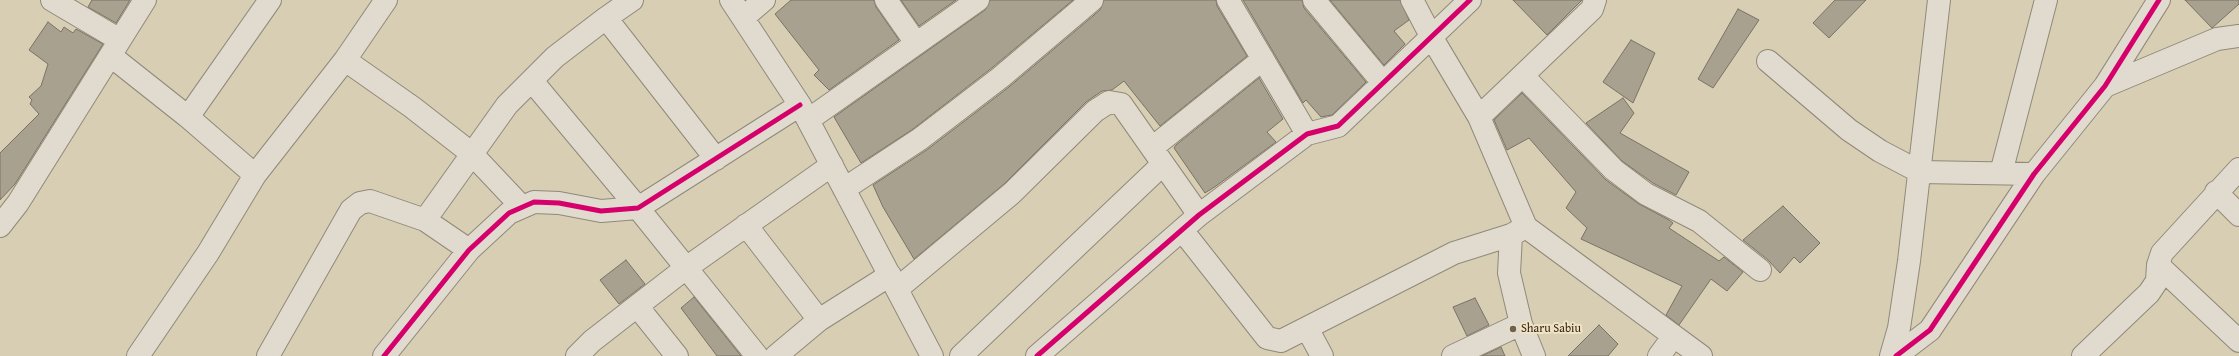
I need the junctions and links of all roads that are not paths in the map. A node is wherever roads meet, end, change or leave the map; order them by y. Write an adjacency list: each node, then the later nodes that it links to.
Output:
1 (52, 0): 23 (street)
2 (145, 0): 23 (street)
3 (270, 0): 32 (street)
4 (386, 0): 25 (street)
5 (632, 0): 19 (street)
6 (764, 0): 18 (street)
7 (886, 0): 22 (street)
8 (978, 0): 22 (street)
9 (1092, 0): 44 (street)
10 (1228, 0): 24 (street)
11 (1314, 0): 29 (street)
12 (1412, 0): 21 (street)
13 (1470, 0): 21 (street)
14 (1595, 0): 27 (street)
15 (1939, 0): 40 (street)
16 (2046, 0): 41 (street)
17 (2155, 1): 30 (street)
18 (737, 9): 31 (street)
19 (606, 18): 28 (street); 37 (street)
20 (2239, 36): 30 (street)
21 (1432, 38): 29 (street); 33 (street)
22 (916, 43): 31 (street)
23 (116, 48): 32 (street); 52 (street)
24 (1264, 59): 34 (street); 36 (street)
25 (345, 60): 35 (street); 43 (street)
26 (1768, 61): 40 (street)
27 (1524, 76): 33 (street); 58 (street)
28 (532, 81): 35 (street); 47 (street)
29 (1382, 83): 34 (street)
30 (2105, 86): 42 (street)
31 (804, 112): 37 (street); 38 (street)
32 (188, 117): 43 (street)
33 (1479, 117): 54 (street)
34 (1308, 134): 48 (street)
35 (471, 153): 46 (street); 50 (street)
36 (1157, 156): 48 (street); 59 (street); 75 (street)
37 (716, 159): 47 (street)
38 (832, 165): 44 (street); 51 (street)
39 (2239, 169): 45 (street)
40 (1920, 172): 41 (street); 82 (street)
41 (2001, 173): 42 (street)
42 (2034, 174): 83 (street)
43 (254, 175): 67 (street)
44 (844, 189): 59 (street)
45 (2216, 192): 49 (street); 56 (street)
46 (521, 206): 47 (street); 55 (street)
47 (638, 208): 57 (street)
48 (1199, 215): 53 (street)
49 (2239, 215)
50 (425, 220): 55 (street); 68 (street)
51 (746, 225): 57 (street); 61 (street)
52 (0, 226)
53 (1182, 230): 63 (street); 76 (street)
54 (1518, 231): 62 (street); 63 (street); 64 (street)
55 (469, 250): 69 (street)
56 (2158, 265): 65 (street); 84 (street)
57 (686, 268): 60 (street); 72 (street)
58 (1760, 270)
59 (893, 282): 61 (street); 74 (street)
60 (637, 306): 70 (street); 71 (street)
61 (819, 320): 73 (street)
62 (1521, 324): 78 (street); 79 (street)
63 (1307, 328): 77 (street)
64 (1673, 337): 80 (street); 81 (street)
65 (2239, 341)
66 (2239, 345): 85 (street)
67 (138, 356)
68 (268, 356)
69 (384, 356)
70 (577, 356)
71 (677, 356)
72 (757, 356)
73 (776, 356)
74 (932, 356)
75 (962, 356)
76 (1037, 356)
77 (1322, 356)
78 (1453, 356)
79 (1534, 356)
80 (1659, 356)
81 (1701, 356)
82 (1891, 356)
83 (1896, 356)
84 (2083, 356)
85 (2229, 356)

